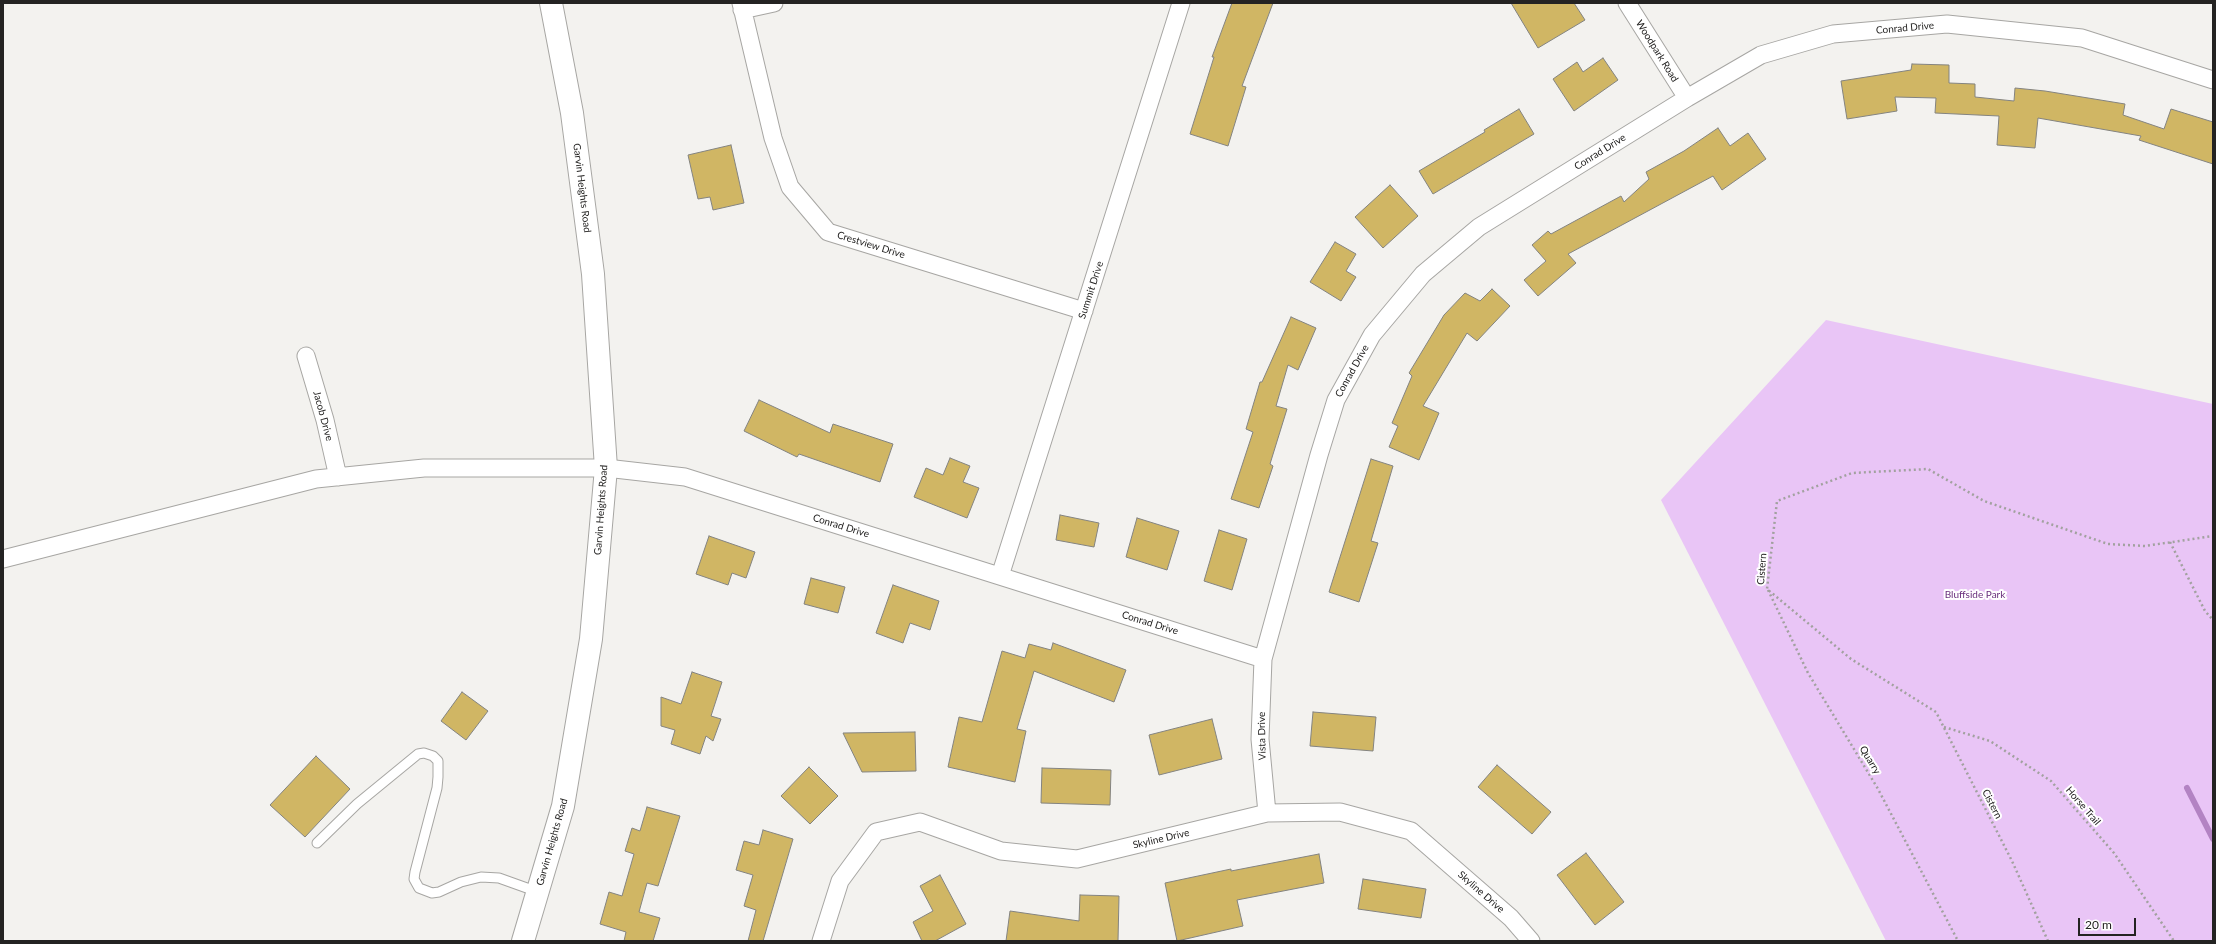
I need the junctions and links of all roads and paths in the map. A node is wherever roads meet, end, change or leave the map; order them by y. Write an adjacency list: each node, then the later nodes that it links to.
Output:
1 (551, 3): 10 (main road, Garvin Heights Road)
2 (774, 3): 5 (street)
3 (1181, 3): 8 (street, Summit Drive)
4 (1627, 3): 7 (street, Woodpark Road)
5 (742, 6): 8 (street, Crestview Drive)
6 (2213, 80): 7 (street, Conrad Drive)
7 (1687, 98): 18 (street, Conrad Drive)
8 (1084, 311): 15 (street, Summit Drive)
9 (306, 356): 11 (street, Jacob Drive)
10 (606, 468): 11 (street, Conrad Drive); 15 (street, Conrad Drive); 22 (main road, Garvin Heights Road)
11 (338, 477): 14 (street, Conrad Drive)
12 (2213, 536): 13 (path)
13 (2170, 542): 16 (path, Cistern); 17 (path)
14 (3, 559)
15 (1000, 576): 18 (street, Conrad Drive)
16 (1768, 589): 19 (path, Cistern); 26 (path, Quarry)
17 (2213, 620)
18 (1263, 659): 20 (street, Vista Drive)
19 (1943, 727): 27 (path, Cistern); 28 (path, Horse Trail)
20 (1267, 813): 24 (street, Skyline Drive); 25 (street, Skyline Drive)
21 (317, 842): 22 (lane)
22 (538, 892): 23 (main road, Garvin Heights Road)
23 (523, 941)
24 (821, 941)
25 (1530, 941)
26 (1958, 941)
27 (2048, 941)
28 (2174, 941)

